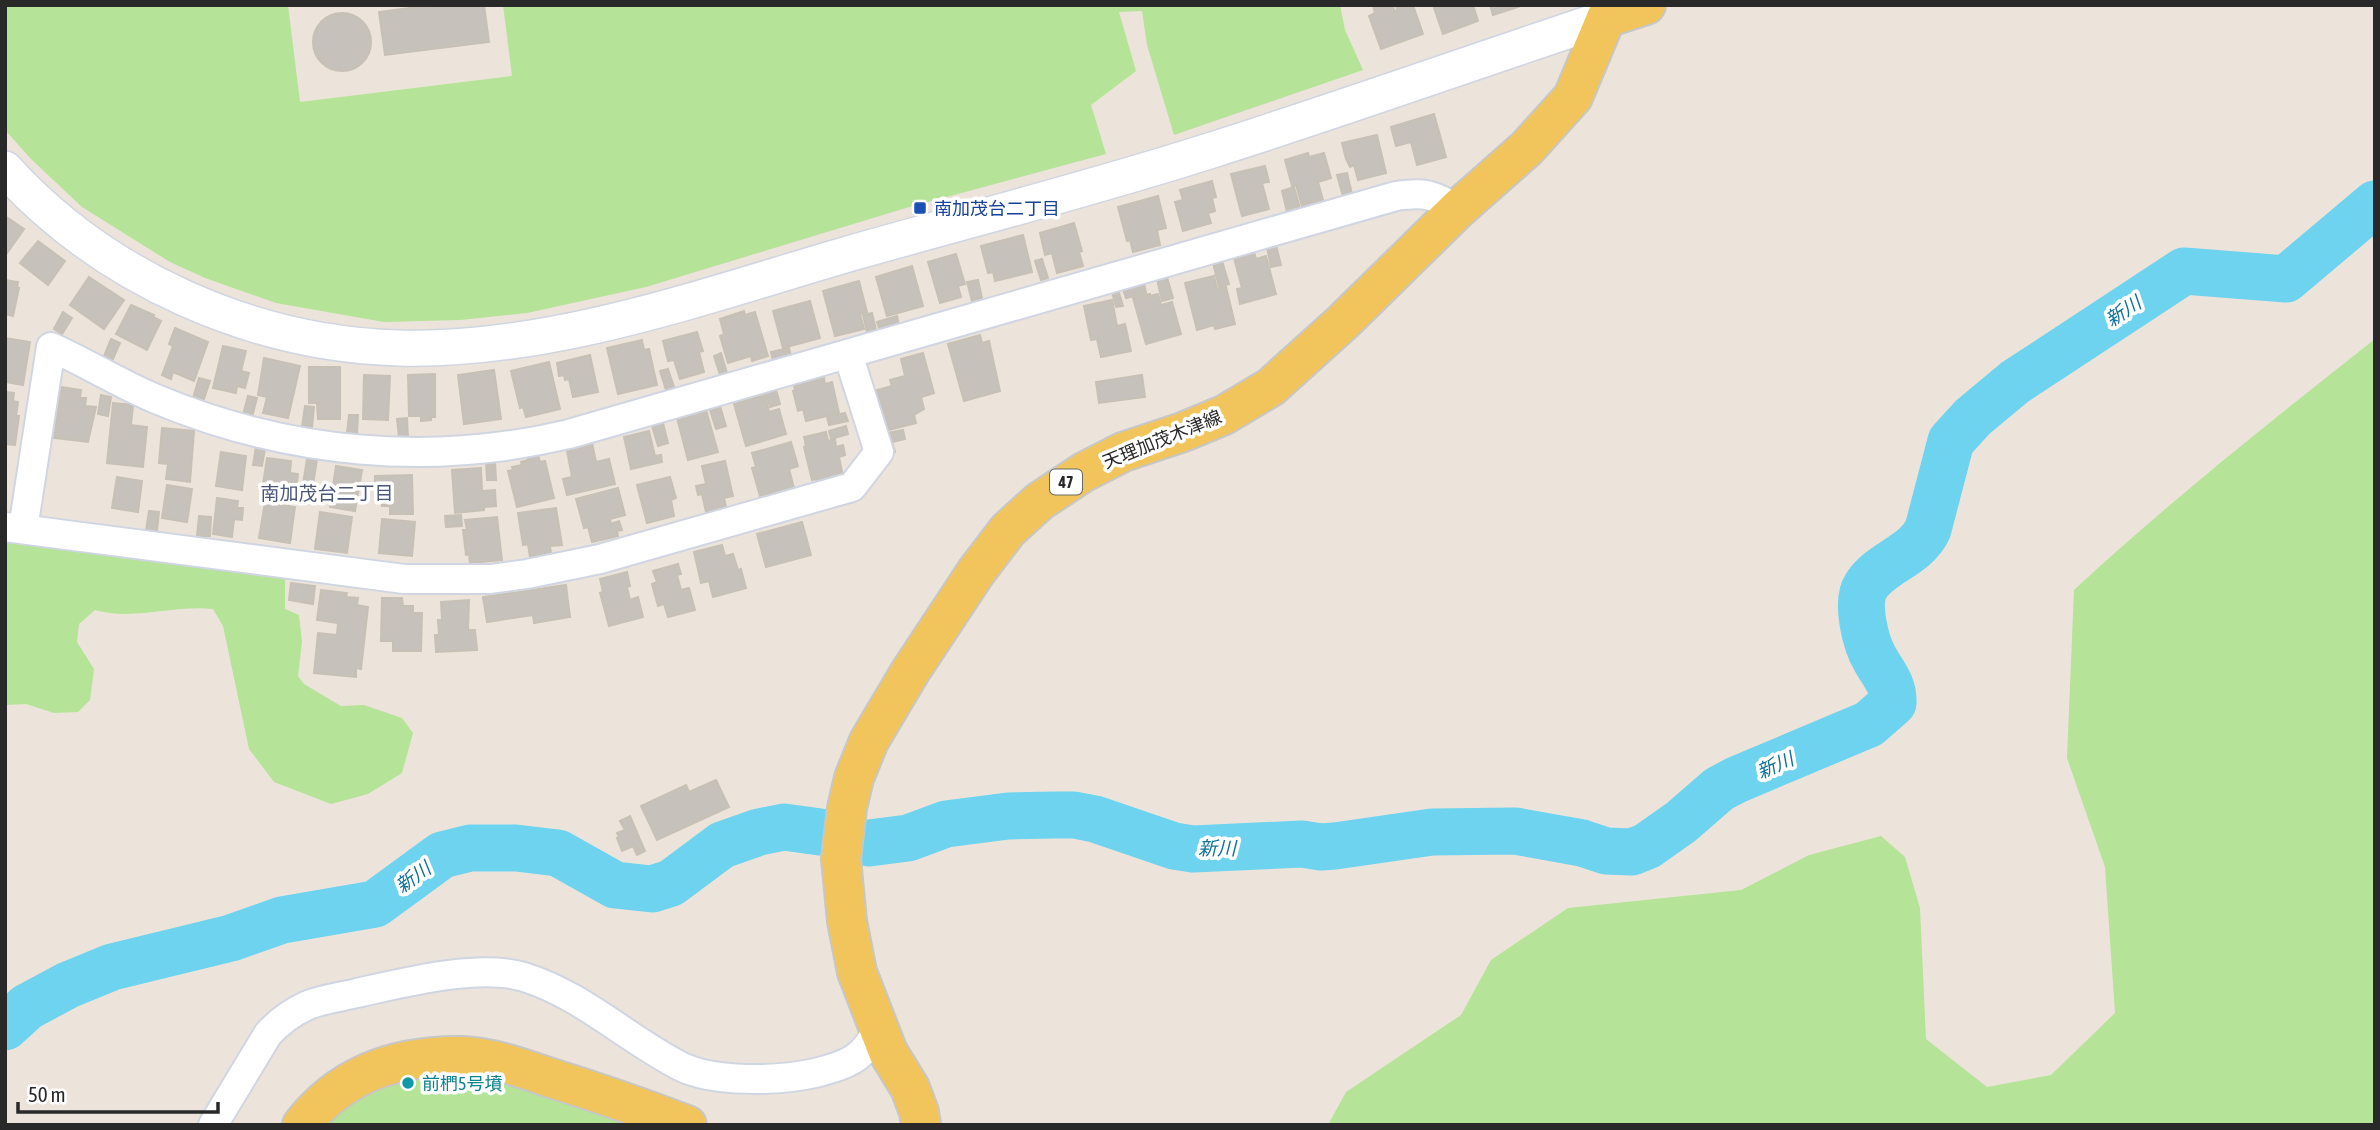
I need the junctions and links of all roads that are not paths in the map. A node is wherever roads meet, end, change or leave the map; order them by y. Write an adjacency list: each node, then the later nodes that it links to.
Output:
1 (1646, 5): 2 (main road)
2 (1607, 12): 3 (street); 4 (main road, 天理加茂木津線 / 47)
3 (5, 169)
4 (1458, 209): 5 (street); 7 (main road, 天理加茂木津線 / 47)
5 (848, 354): 6 (street); 6 (street)
6 (14, 528)
7 (878, 1025): 8 (street); 11 (main road, 天理加茂木津線 / 47)
8 (213, 1125)
9 (302, 1125): 10 (main road)
10 (687, 1125)
11 (921, 1125)

